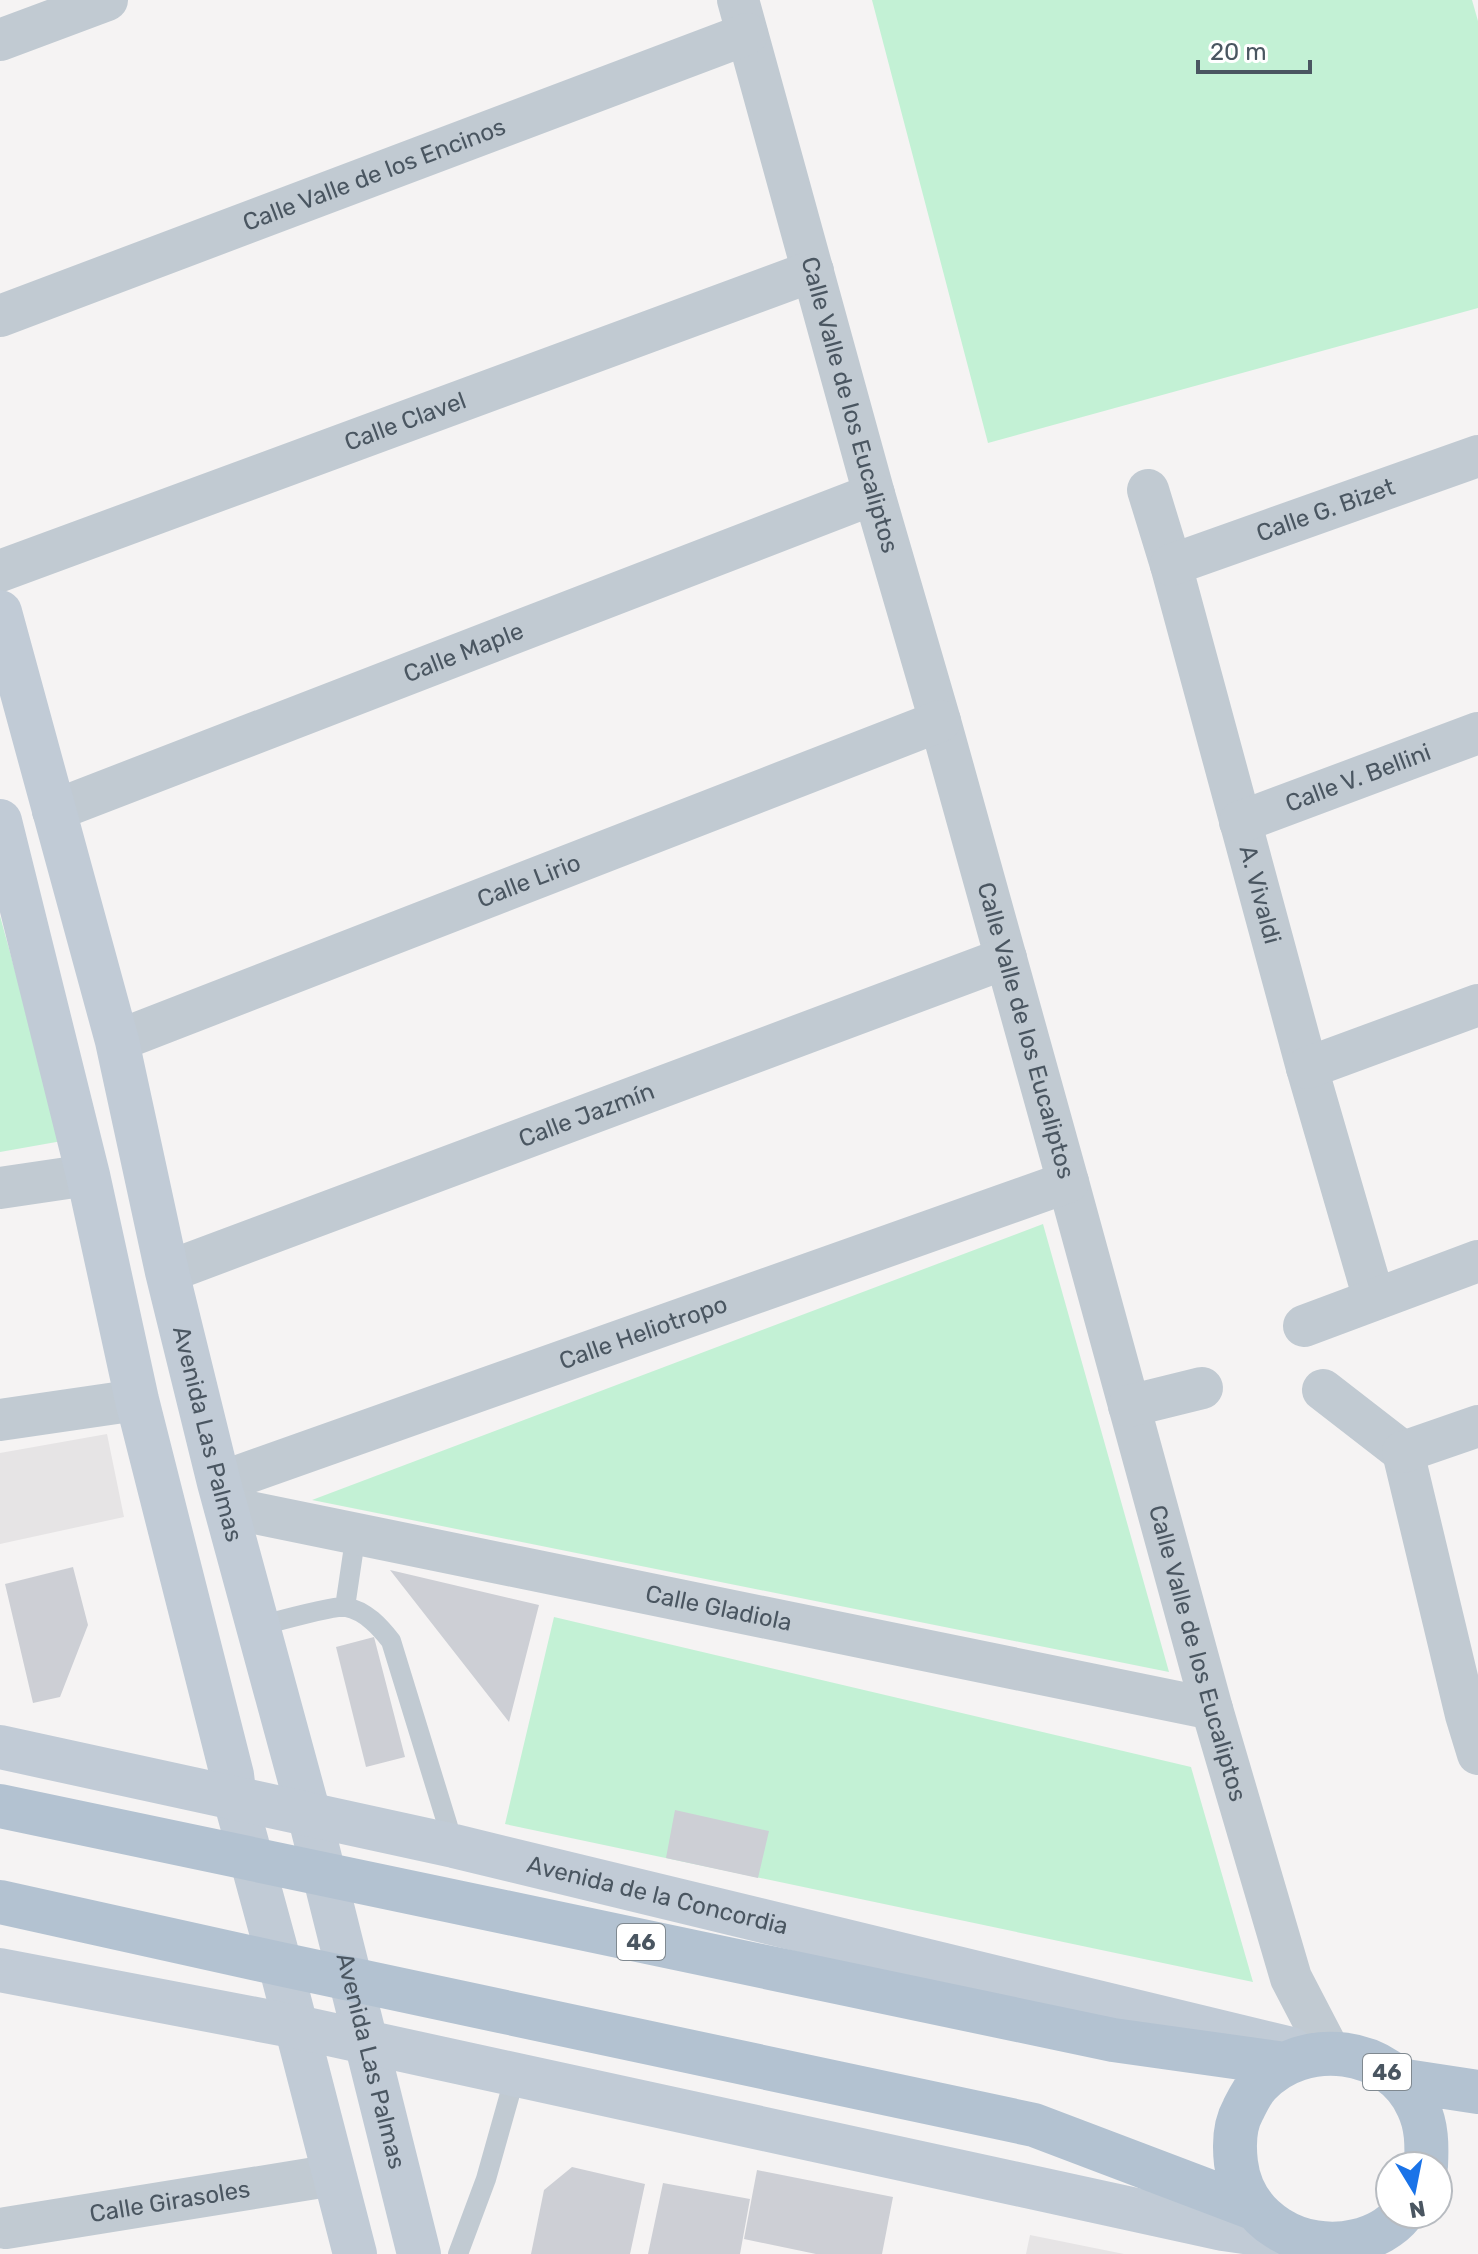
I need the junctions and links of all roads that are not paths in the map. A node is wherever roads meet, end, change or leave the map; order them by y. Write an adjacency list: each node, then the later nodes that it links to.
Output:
1 (107, 0): 3 (street)
2 (743, 17): 4 (street, Calle Valle de los Eucaliptos); 5 (street, Calle Valle de los Encinos)
3 (0, 40)
4 (813, 271): 8 (street, Calle Valle de los Eucaliptos); 10 (street, Calle Clavel)
5 (0, 316)
6 (1478, 456): 9 (street, Calle G. Bizet)
7 (1148, 490): 9 (street, A. Vivaldi)
8 (874, 494): 12 (street, Calle Valle de los Eucaliptos); 14 (street, Calle Maple)
9 (1171, 565): 16 (street, A. Vivaldi)
10 (0, 571)
11 (0, 612): 14 (street, Avenida Las Palmas)
12 (940, 721): 17 (street, Calle Valle de los Eucaliptos); 19 (street, Calle Lirio)
13 (1478, 733): 16 (street, Calle V. Bellini)
14 (53, 811): 19 (street, Avenida Las Palmas)
15 (0, 821): 21 (street)
16 (1240, 822): 20 (street, A. Vivaldi)
17 (1006, 958): 22 (street, Calle Valle de los Eucaliptos); 25 (street, Calle Jazmín)
18 (1478, 1005): 20 (street)
19 (117, 1041): 25 (street, Avenida Las Palmas)
20 (1307, 1068): 26 (street, A. Vivaldi)
21 (88, 1175): 23 (street); 30 (street)
22 (1068, 1182): 31 (street, Calle Valle de los Eucaliptos); 35 (street, Calle Heliotropo)
23 (0, 1188)
24 (1478, 1261): 26 (street)
25 (167, 1272): 35 (street, Avenida Las Palmas)
26 (1374, 1299): 27 (street)
27 (1304, 1326)
28 (1202, 1388): 31 (street)
29 (1323, 1390): 34 (street)
30 (137, 1400): 32 (street); 43 (street)
31 (1129, 1406): 39 (street, Calle Valle de los Eucaliptos)
32 (0, 1420)
33 (1478, 1426): 34 (street)
34 (1403, 1452): 40 (street)
35 (222, 1495): 36 (street, Calle Gladiola); 38 (street, Avenida Las Palmas)
36 (356, 1533): 37 (lane); 39 (street, Calle Gladiola)
37 (345, 1607): 38 (lane); 46 (lane)
38 (259, 1626): 45 (street, Avenida Las Palmas)
39 (1212, 1709): 55 (street, Calle Valle de los Eucaliptos)
40 (1472, 1712): 42 (street)
41 (0, 1747): 43 (street, Avenida de la Concordia)
42 (1478, 1754)
43 (235, 1799): 45 (street, Avenida de la Concordia); 47 (street)
44 (0, 1806): 47 (main road, Avenida de la Concordia / 46)
45 (309, 1814): 46 (street, Avenida de la Concordia); 48 (street, Avenida Las Palmas)
46 (454, 1846): 55 (street, Avenida de la Concordia)
47 (253, 1861): 48 (main road, Avenida de la Concordia / 46); 50 (street)
48 (325, 1876): 52 (street, Avenida Las Palmas); 55 (main road, Avenida de la Concordia / 46)
49 (0, 1902): 50 (main road)
50 (280, 1964): 52 (main road); 53 (street)
51 (0, 1970): 53 (street)
52 (350, 1978): 54 (street, Avenida Las Palmas); 61 (main road)
53 (297, 2027): 54 (street); 60 (street)
54 (367, 2043): 56 (street); 67 (street, Avenida Las Palmas)
55 (1310, 2057): 57 (main road, 46); 61 (main road)
56 (515, 2076): 64 (street); 68 (lane)
57 (1399, 2080): 58 (main road, 46); 59 (main road, 46)
58 (1478, 2092)
59 (1426, 2150)
60 (334, 2175): 62 (street, Calle Girasoles); 66 (street)
61 (1253, 2208): 64 (main road)
62 (6, 2230)
63 (1382, 2230): 65 (main road)
64 (1294, 2239): 65 (main road)
65 (1347, 2247): 69 (main road)
66 (355, 2254)
67 (419, 2254)
68 (458, 2254)
69 (1403, 2254)

